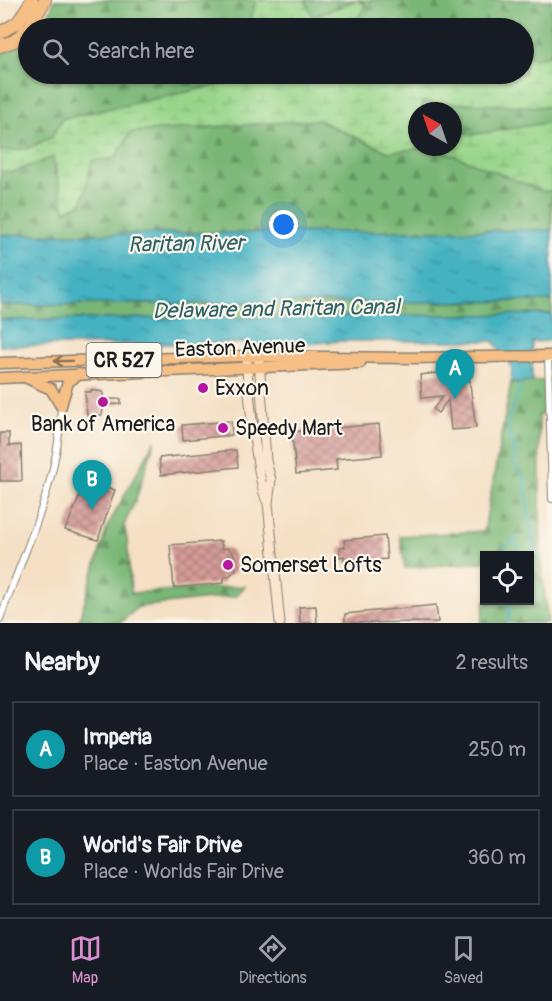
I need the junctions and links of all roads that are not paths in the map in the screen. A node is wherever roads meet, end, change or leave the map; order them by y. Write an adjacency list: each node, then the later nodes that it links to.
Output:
1 (32, 0): 3 (highway)
2 (45, 0): 4 (highway)
3 (21, 18)
4 (35, 18)
5 (18, 22): 6 (highway)
6 (0, 33)
7 (18, 38): 8 (highway)
8 (0, 46)
9 (248, 356): 11 (main road, Easton Avenue / CR 527); 12 (main road, Easton Avenue / CR 527, one-way to 12); 13 (main road)
10 (550, 356): 11 (main road, Easton Avenue / CR 527); 18 (street)
11 (259, 362): 13 (main road, Easton Avenue / CR 527); 20 (main road)
12 (0, 363)
13 (248, 368): 14 (main road, Easton Avenue / CR 527); 20 (main road)
14 (79, 374): 15 (main road, Easton Avenue / CR 527); 17 (main road)
15 (24, 376): 16 (main road, Easton Avenue / CR 527); 17 (main road)
16 (0, 378)
17 (61, 406): 21 (street)
18 (550, 420): 19 (street)
19 (552, 498)
20 (268, 504): 22 (main road)
21 (0, 619)
22 (280, 623)

